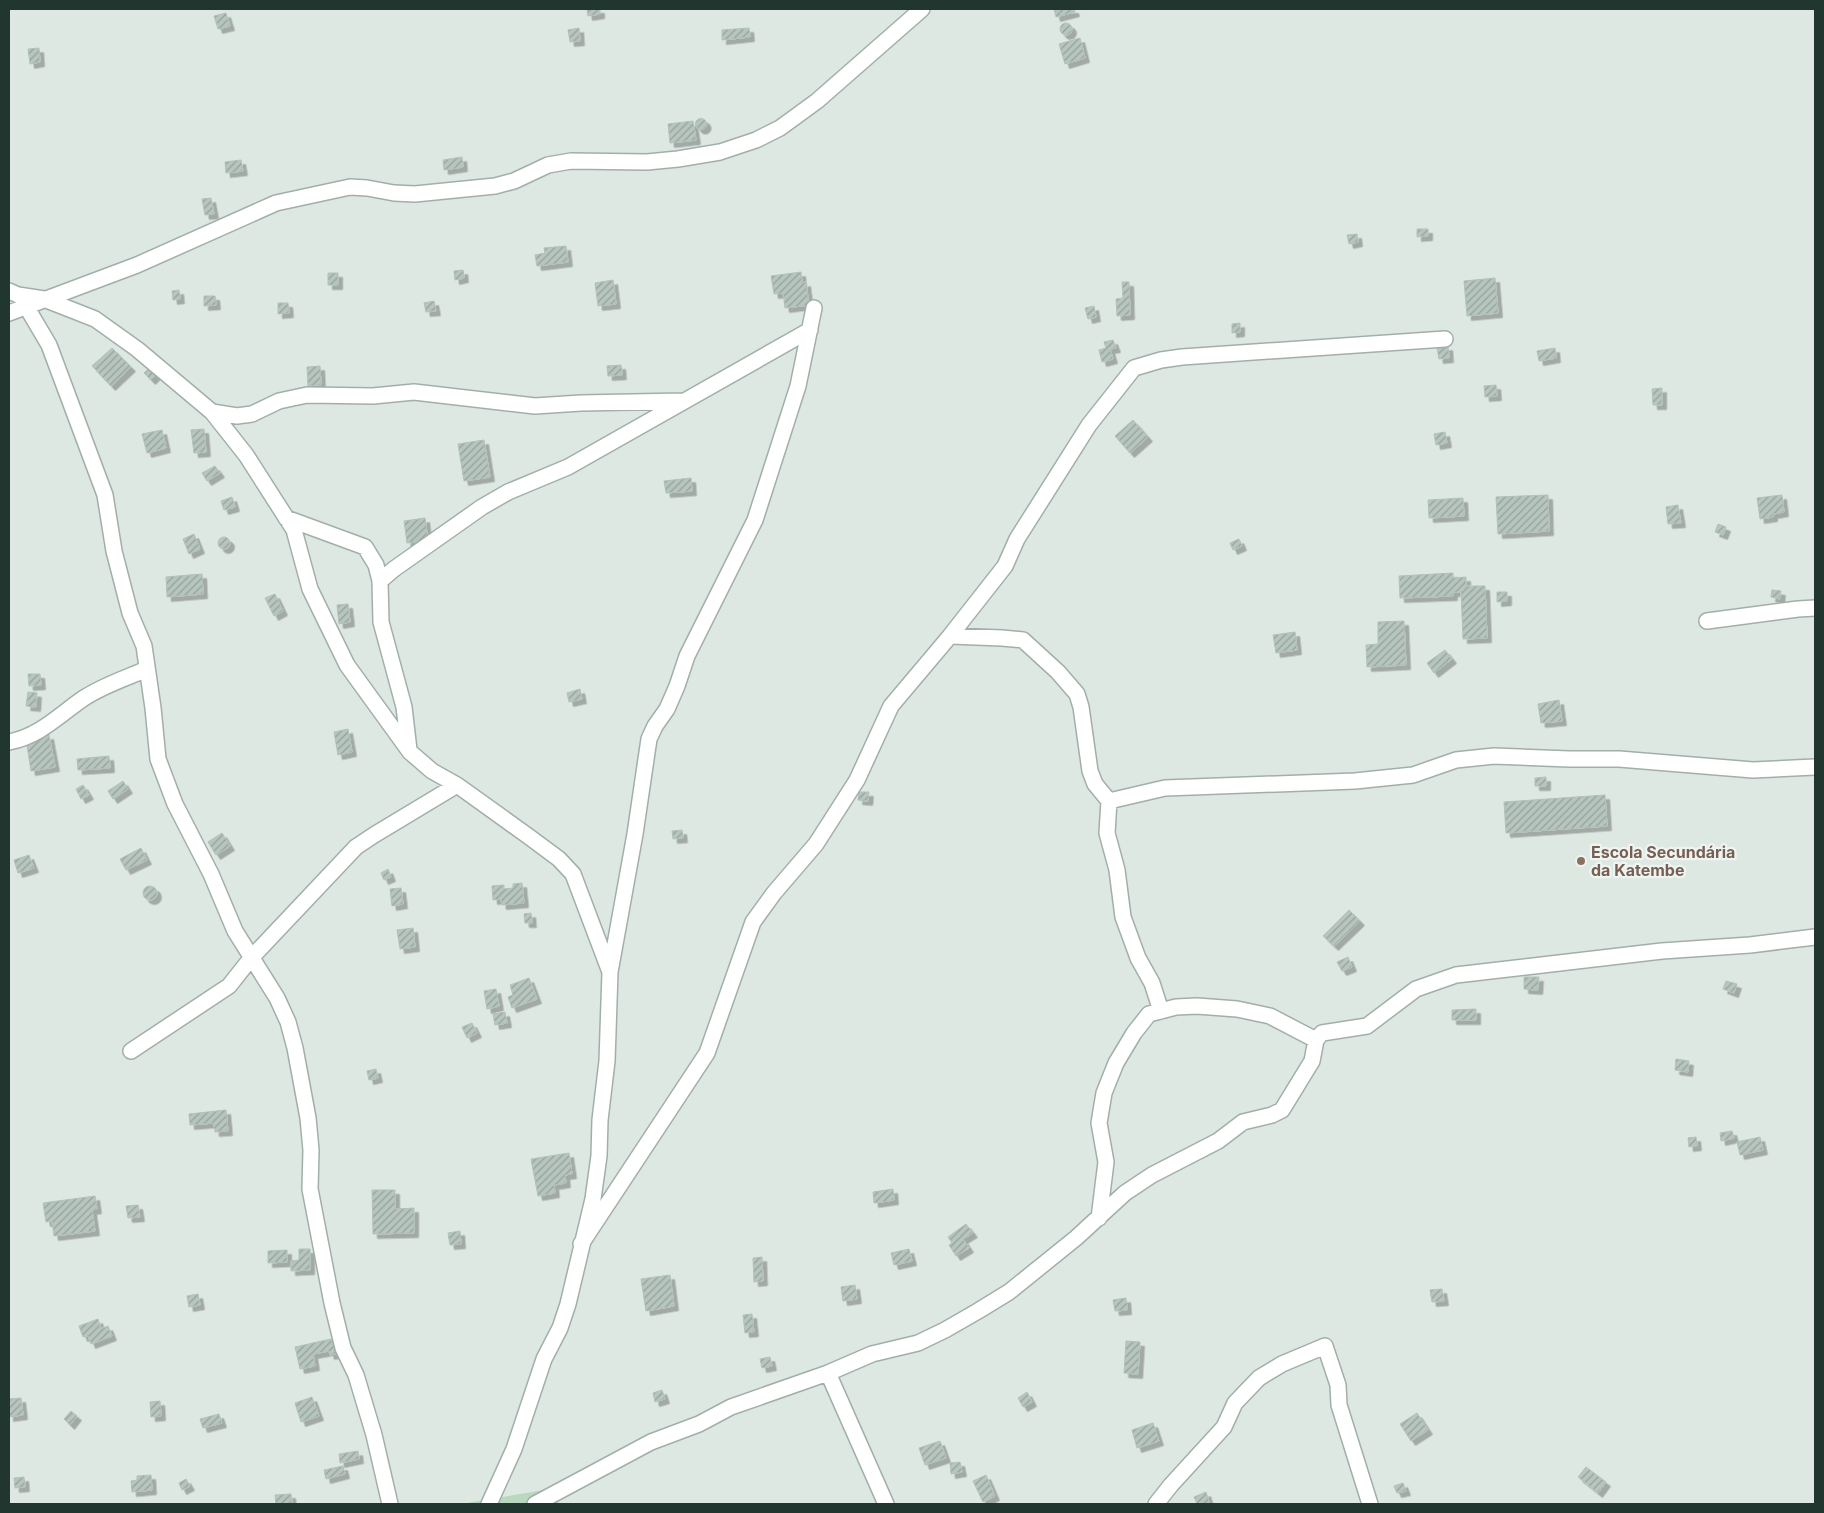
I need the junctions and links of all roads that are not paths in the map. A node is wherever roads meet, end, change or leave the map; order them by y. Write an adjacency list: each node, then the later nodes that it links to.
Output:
1 (922, 9): 3 (street)
2 (9, 291): 3 (street)
3 (44, 300): 4 (street); 10 (street)
4 (26, 306): 6 (street); 16 (street)
5 (814, 308): 7 (street)
6 (9, 313)
7 (810, 330): 9 (street); 24 (street)
8 (1445, 339): 15 (street)
9 (684, 401): 10 (street); 12 (street)
10 (212, 412): 11 (street)
11 (286, 518): 12 (street); 18 (street)
12 (380, 581): 18 (street)
13 (1815, 608): 14 (street)
14 (1707, 621)
15 (950, 636): 21 (street); 29 (street)
16 (147, 669): 17 (street); 23 (street)
17 (9, 742)
18 (410, 752): 20 (street)
19 (1815, 766): 21 (street)
20 (457, 786): 23 (street); 24 (street)
21 (1109, 801): 25 (street)
22 (1815, 937): 26 (street)
23 (252, 957): 27 (street); 31 (street)
24 (610, 972): 29 (street)
25 (1161, 1011): 26 (street); 28 (street)
26 (1316, 1040): 28 (street)
27 (131, 1052)
28 (1099, 1218): 30 (street)
29 (581, 1244): 32 (street)
30 (828, 1373): 33 (street); 34 (street)
31 (390, 1504)
32 (489, 1504)
33 (535, 1504)
34 (886, 1504)
35 (1156, 1504): 36 (street)
36 (1370, 1504)

